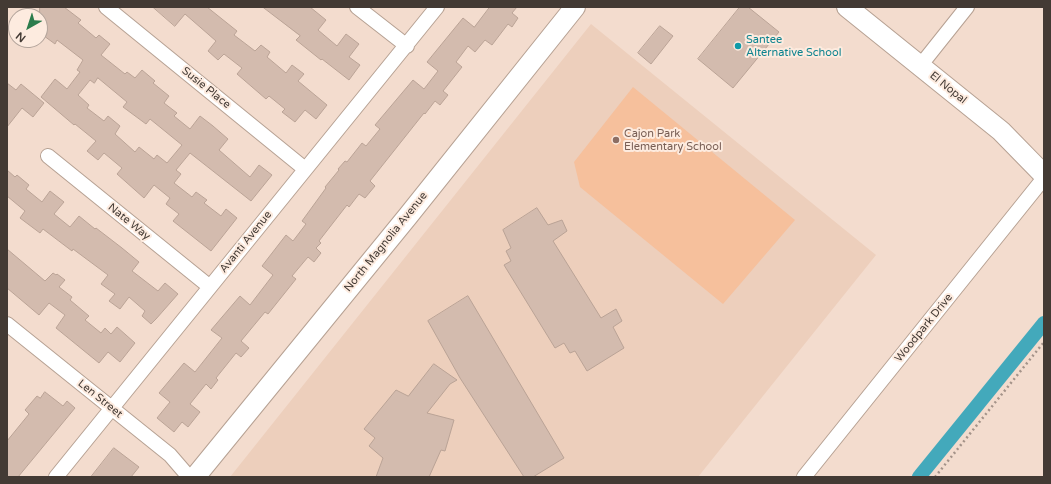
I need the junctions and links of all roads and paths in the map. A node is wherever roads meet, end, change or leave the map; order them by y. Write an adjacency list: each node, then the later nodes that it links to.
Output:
1 (106, 7): 10 (street, Susie Place)
2 (358, 7): 7 (street)
3 (438, 7): 7 (street, Avanti Avenue)
4 (575, 7): 19 (main road, North Magnolia Avenue)
5 (847, 7): 8 (main road, El Nopal)
6 (967, 7): 8 (street)
7 (406, 46): 10 (street, Avanti Avenue)
8 (920, 66): 11 (main road, El Nopal)
9 (48, 156): 13 (street, Nate Way)
10 (305, 169): 13 (street, Avanti Avenue)
11 (1044, 175)
12 (1044, 178): 20 (street, Woodpark Drive)
13 (210, 287): 16 (street, Avanti Avenue)
14 (7, 324): 16 (street, Len Street)
15 (1044, 342): 21 (path)
16 (111, 408): 17 (street, Avanti Avenue); 18 (street, Len Street)
17 (56, 477)
18 (189, 477)
19 (195, 477)
20 (804, 477)
21 (935, 477)

